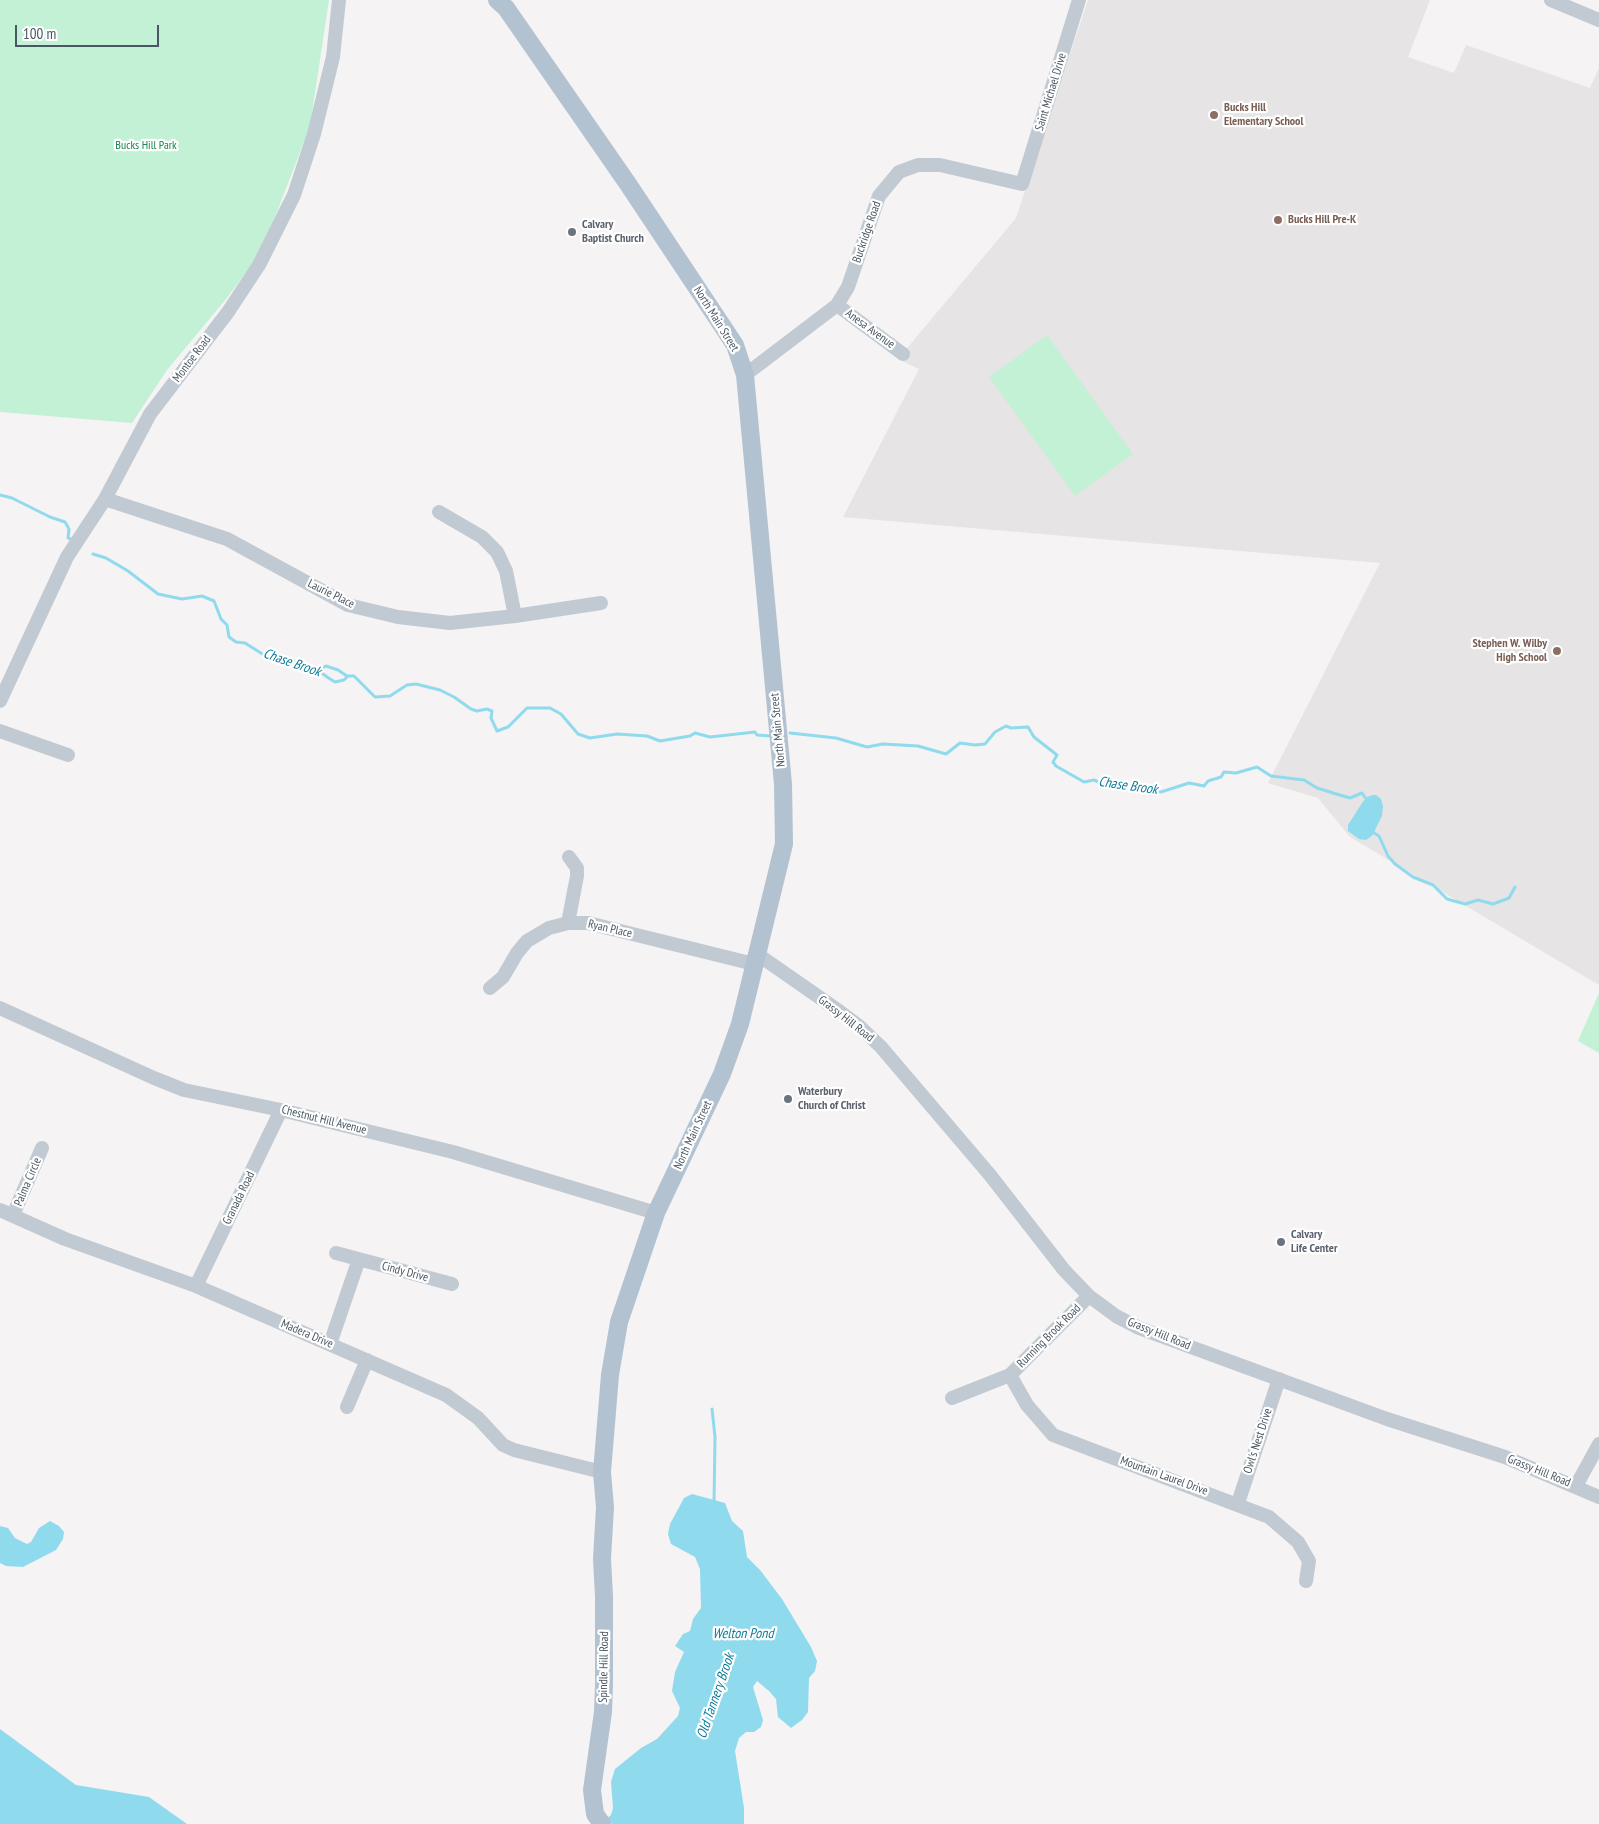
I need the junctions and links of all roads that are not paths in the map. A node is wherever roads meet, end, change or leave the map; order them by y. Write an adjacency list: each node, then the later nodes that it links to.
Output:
1 (340, 0): 10 (street, Montoe Road)
2 (1079, 0): 6 (street, Saint Michael Drive)
3 (1555, 0): 5 (street)
4 (504, 3): 9 (main road, North Main Street)
5 (1599, 20)
6 (1022, 184): 7 (street, Buckridge Road)
7 (837, 305): 8 (street, Anesa Avenue); 9 (street, Buckridge Road)
8 (903, 354)
9 (745, 375): 19 (main road, North Main Street)
10 (105, 498): 13 (street, Laurie Place); 14 (street, Montoe Road)
11 (438, 512): 13 (street)
12 (601, 603): 13 (street, Laurie Place)
13 (515, 616)
14 (0, 701)
15 (0, 732): 16 (street)
16 (68, 756)
17 (569, 857): 18 (street)
18 (568, 923): 19 (street, Ryan Place); 20 (street, Ryan Place)
19 (756, 959): 25 (main road, North Main Street); 31 (street, Grassy Hill Road)
20 (490, 988)
21 (0, 1008): 22 (street, Chestnut Hill Avenue)
22 (281, 1110): 25 (street, Chestnut Hill Avenue); 30 (street, Granada Road)
23 (42, 1148): 26 (street, Palma Circle)
24 (0, 1210): 26 (street, Madera Drive)
25 (656, 1213): 39 (main road, North Main Street)
26 (13, 1215): 30 (street, Madera Drive)
27 (336, 1253): 28 (street, Cindy Drive)
28 (359, 1259): 29 (street, Cindy Drive); 32 (street)
29 (452, 1284)
30 (196, 1286): 32 (street, Madera Drive)
31 (1089, 1296): 34 (street, Running Brook Road); 35 (street, Grassy Hill Road)
32 (330, 1344): 33 (street, Madera Drive)
33 (367, 1360): 37 (street); 39 (street, Madera Drive)
34 (1010, 1375): 36 (street, Running Brook Road); 42 (street, Mountain Laurel Drive)
35 (1279, 1379): 40 (street, Grassy Hill Road); 42 (street, Owl's Nest Drive)
36 (952, 1398)
37 (346, 1408)
38 (1599, 1444): 40 (street)
39 (602, 1472): 43 (main road, North Main Street)
40 (1576, 1486): 41 (street, Grassy Hill Road)
41 (1599, 1497)
42 (1238, 1504): 44 (street, Mountain Laurel Drive)
43 (605, 1507): 45 (main road, Spindle Hill Road)
44 (1306, 1581)
45 (602, 1824)

